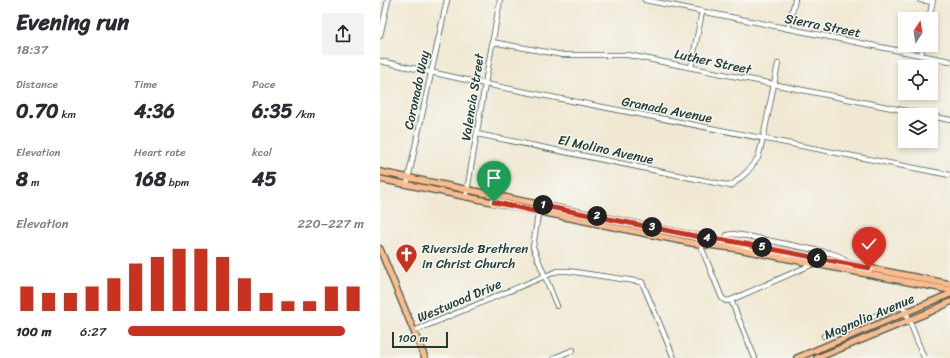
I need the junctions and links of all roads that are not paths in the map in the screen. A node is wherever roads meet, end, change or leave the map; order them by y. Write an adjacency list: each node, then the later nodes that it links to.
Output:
1 (388, 0): 11 (street)
2 (447, 0): 19 (street, Coronado Way)
3 (500, 0): 12 (street, Valencia Street)
4 (645, 0): 8 (street, Sierra Street)
5 (795, 0): 10 (street)
6 (920, 0): 7 (street)
7 (933, 1): 9 (street)
8 (702, 12): 10 (street, Sierra Street); 18 (street)
9 (931, 12)
10 (788, 29): 14 (street, Sierra Street)
11 (380, 36)
12 (492, 42): 18 (street, Luther Street); 20 (street, Valencia Street)
13 (922, 52): 14 (street)
14 (921, 55): 16 (street, Sierra Street)
15 (380, 61): 19 (street, Granada Avenue)
16 (950, 61)
17 (778, 64): 21 (street)
18 (691, 67): 21 (street, Luther Street)
19 (432, 72): 20 (street, Granada Avenue); 30 (street, Coronado Way)
20 (485, 84): 25 (street, Valencia Street); 26 (street, Granada Avenue)
21 (775, 85): 22 (street, Luther Street); 26 (street)
22 (898, 109)
23 (938, 117): 24 (street)
24 (950, 120)
25 (477, 134): 26 (street, El Molino Avenue); 31 (street, Valencia Street)
26 (764, 139): 28 (street, Granada Avenue)
27 (380, 172): 30 (main road)
28 (950, 175)
29 (380, 179): 30 (main road)
30 (407, 181): 31 (main road); 32 (main road)
31 (468, 190): 32 (street, Valencia Street); 33 (main road)
32 (466, 197): 34 (main road)
33 (539, 205): 34 (street); 35 (main road)
34 (538, 212): 37 (main road); 43 (street)
35 (700, 237): 36 (main road); 37 (street)
36 (725, 240): 38 (street); 40 (main road)
37 (700, 244): 41 (main road); 48 (street)
38 (798, 246): 40 (street); 42 (street)
39 (380, 249): 54 (main road)
40 (796, 254): 42 (main road)
41 (814, 264): 45 (main road); 48 (street)
42 (849, 264): 44 (main road)
43 (545, 276): 51 (street); 54 (street, Westwood Drive); 59 (street, Westwood Drive)
44 (950, 284)
45 (935, 288): 46 (main road); 49 (main road)
46 (950, 290)
47 (950, 294): 49 (main road, Magnolia Avenue)
48 (731, 300): 60 (street)
49 (935, 300): 52 (main road, Magnolia Avenue)
50 (950, 302): 53 (main road, Magnolia Avenue)
51 (557, 306)
52 (906, 312): 53 (street); 55 (street); 61 (main road, Magnolia Avenue)
53 (910, 320): 62 (main road, Magnolia Avenue); 63 (street)
54 (414, 331): 57 (main road)
55 (824, 336)
56 (573, 350): 58 (street)
57 (425, 358)
58 (554, 358)
59 (674, 358)
60 (755, 358)
61 (797, 358)
62 (817, 358)
63 (924, 358)

